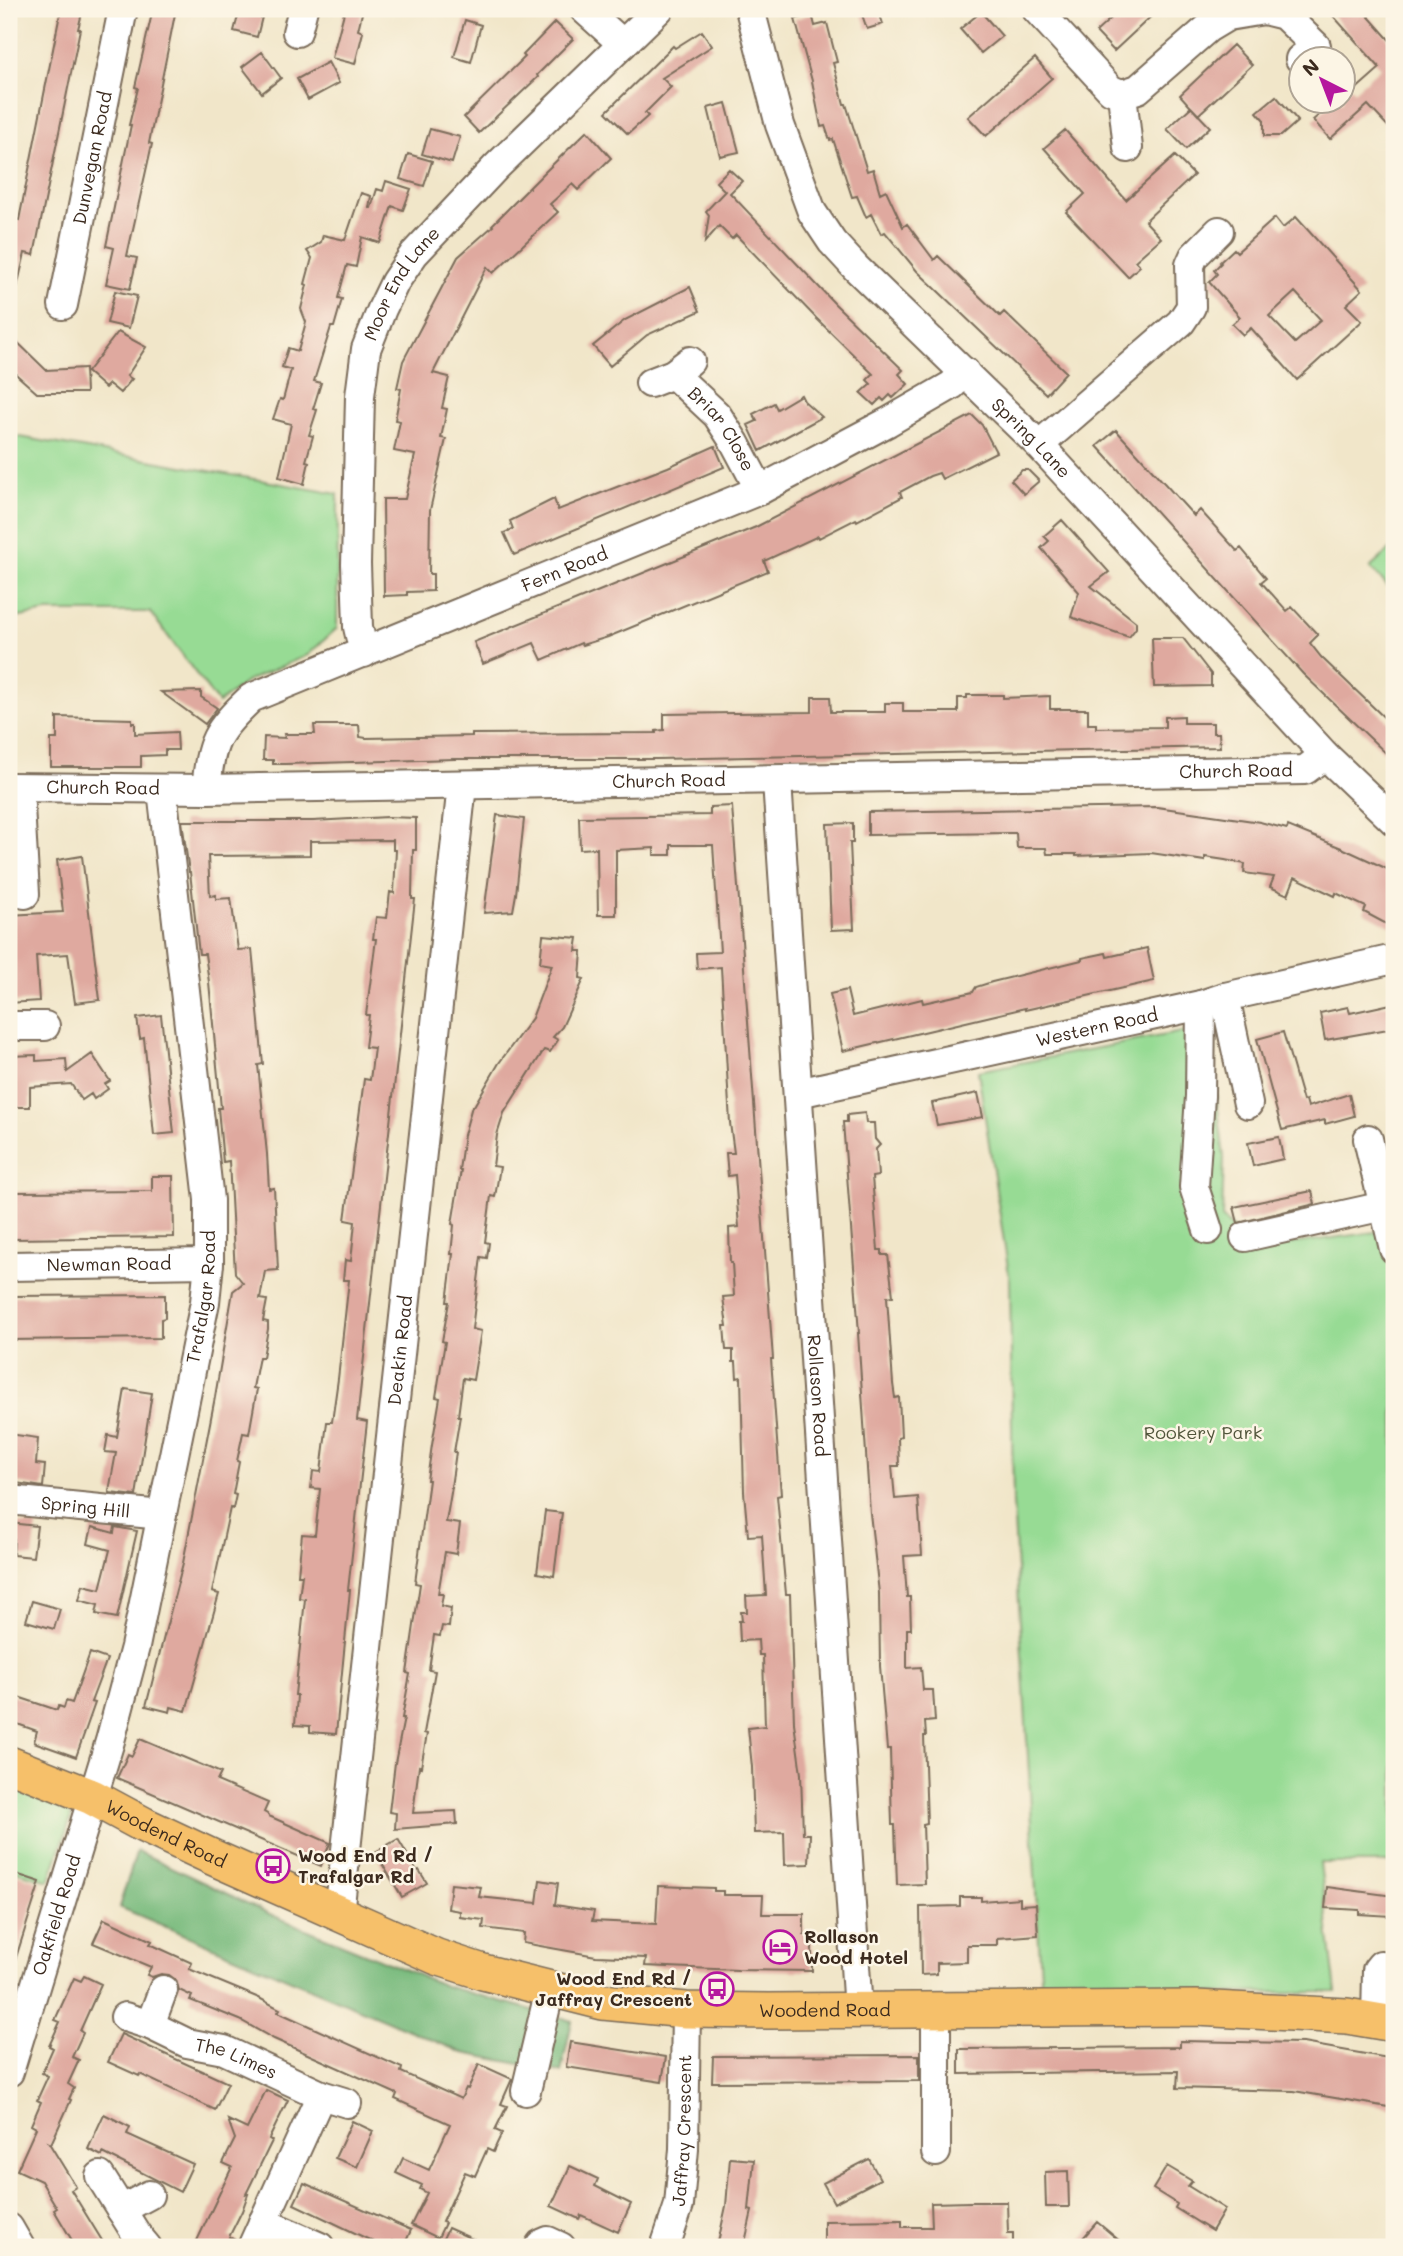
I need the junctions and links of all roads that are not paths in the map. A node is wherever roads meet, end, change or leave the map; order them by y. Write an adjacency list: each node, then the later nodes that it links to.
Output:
1 (123, 9): 11 (street, Dunvegan Road)
2 (584, 9): 6 (street)
3 (659, 9): 6 (street, Moor End Lane)
4 (1036, 9): 8 (street)
5 (744, 13): 12 (street, Spring Lane)
6 (623, 44): 16 (street, Moor End Lane)
7 (1316, 46): 8 (street)
8 (1122, 94): 9 (street)
9 (1128, 148)
10 (1219, 231): 14 (street)
11 (63, 305)
12 (965, 372): 14 (street, Spring Lane); 15 (street, Fern Road)
13 (671, 373): 15 (street, Briar Close)
14 (1039, 445): 17 (street, Spring Lane)
15 (760, 490): 16 (street, Fern Road)
16 (364, 653): 21 (street, Fern Road)
17 (1325, 755): 18 (street, Church Road); 23 (street, Spring Lane)
18 (777, 781): 19 (street, Church Road); 29 (street, Rollason Road)
19 (462, 785): 21 (street, Church Road); 43 (street, Deakin Road)
20 (14, 788): 22 (street, Church Road); 24 (street)
21 (206, 789): 22 (street, Church Road)
22 (162, 790): 37 (street, Trafalgar Road)
23 (1394, 821)
24 (25, 894)
25 (1394, 959): 26 (street, Western Road)
26 (1213, 1001): 29 (street, Western Road); 30 (street); 34 (street)
27 (9, 1026): 28 (street)
28 (45, 1026)
29 (798, 1093): 49 (street, Rollason Road)
30 (1248, 1104)
31 (1368, 1139): 32 (street)
32 (1385, 1167): 33 (street)
33 (1384, 1206): 35 (street); 36 (street)
34 (1208, 1230)
35 (1245, 1237)
36 (1394, 1249)
37 (209, 1263): 38 (street, Newman Road); 40 (street, Trafalgar Road)
38 (9, 1266)
39 (9, 1500): 40 (street, Spring Hill)
40 (162, 1515): 42 (street, Trafalgar Road)
41 (9, 1764): 42 (main road, Woodend Road)
42 (92, 1797): 43 (main road, Woodend Road); 51 (street, Oakfield Road)
43 (339, 1914): 45 (main road, Woodend Road)
44 (1394, 1968): 50 (street)
45 (550, 1989): 47 (main road, Woodend Road); 52 (street)
46 (163, 1990): 58 (street, The Limes)
47 (686, 2010): 49 (main road, Woodend Road); 64 (street, Jaffray Crescent)
48 (936, 2010): 49 (main road, Woodend Road); 50 (main road, Woodend Road); 53 (street)
49 (858, 2011)
50 (1385, 2023)
51 (9, 2072)
52 (526, 2091)
53 (936, 2151)
54 (100, 2176): 56 (street)
55 (149, 2194): 56 (street)
56 (121, 2210): 60 (street)
57 (9, 2228): 59 (street)
58 (257, 2235): 61 (street)
59 (20, 2247)
60 (147, 2247)
61 (320, 2247)
62 (539, 2247): 63 (street)
63 (561, 2247)
64 (665, 2247)

